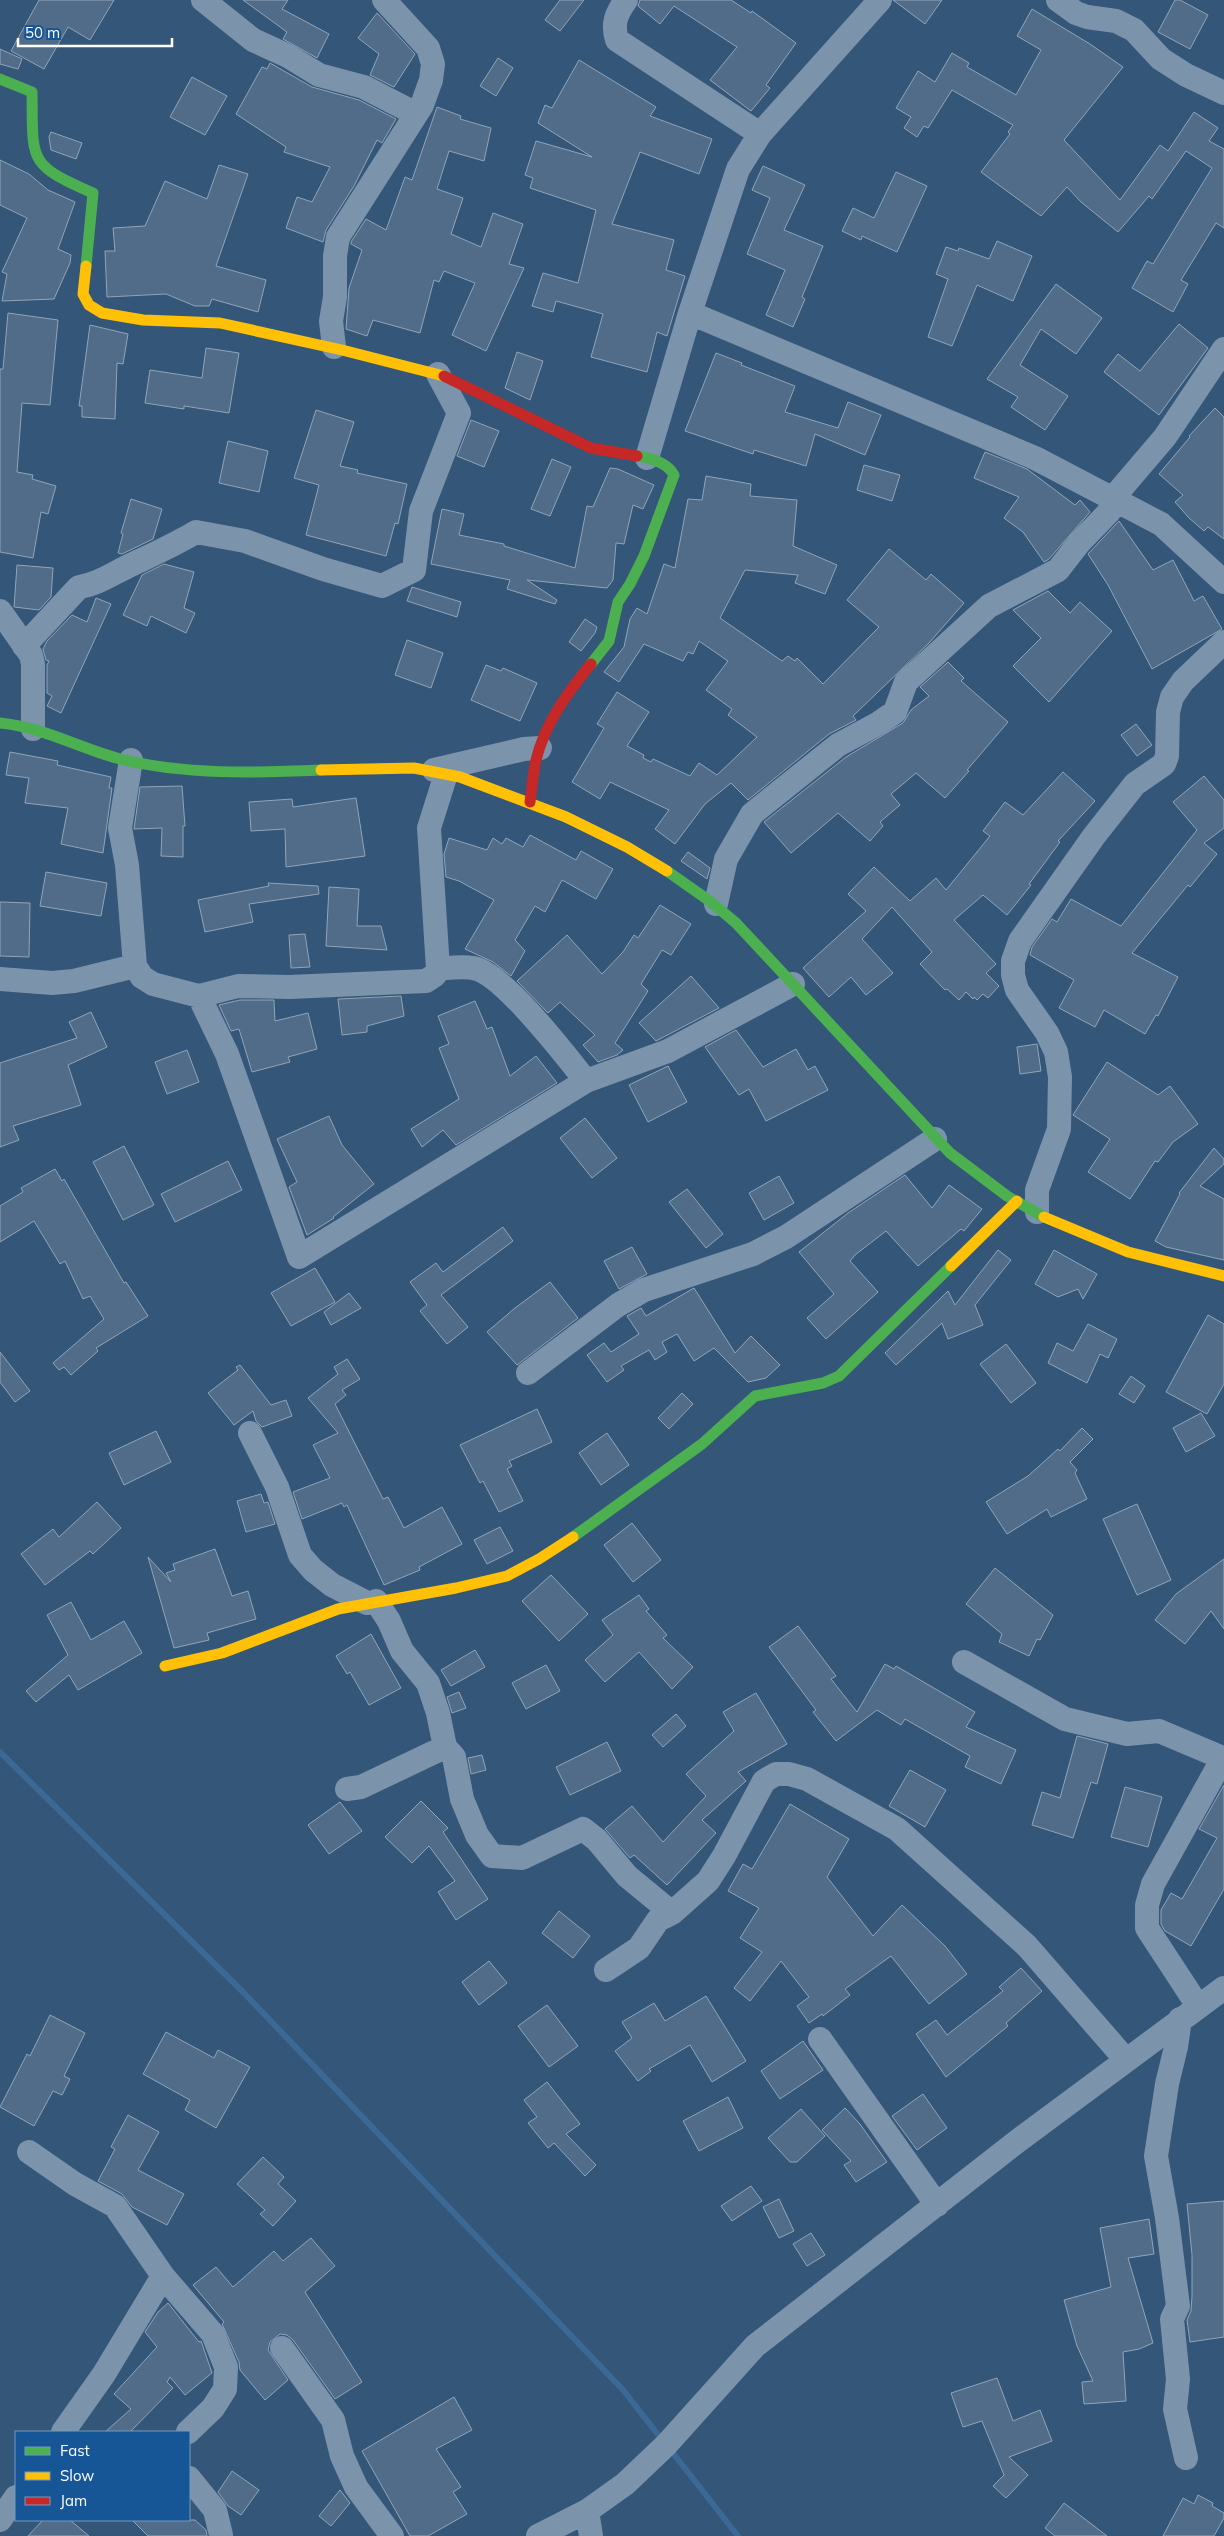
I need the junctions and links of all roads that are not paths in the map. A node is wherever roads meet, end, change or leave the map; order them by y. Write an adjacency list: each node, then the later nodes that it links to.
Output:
1 (203, 0): 8 (street)
2 (384, 0): 8 (street)
3 (626, 0): 9 (street)
4 (880, 0): 9 (street)
5 (1058, 0): 7 (street)
6 (0, 79): 11 (street)
7 (1224, 93)
8 (416, 114): 11 (street)
9 (760, 134): 10 (street)
10 (690, 313): 14 (street); 15 (street)
11 (334, 347): 13 (street)
12 (1224, 349): 15 (street)
13 (438, 374): 14 (street); 19 (street)
14 (647, 458): 22 (street)
15 (1114, 498): 16 (street); 26 (street)
16 (1224, 582)
17 (0, 611): 19 (street)
18 (1224, 642): 34 (street)
19 (24, 646): 21 (street)
20 (0, 723): 21 (street)
21 (33, 728): 23 (street)
22 (540, 748): 24 (street); 25 (street)
23 (131, 760): 24 (street); 27 (street)
24 (440, 772): 25 (street); 28 (street)
25 (530, 802): 26 (street)
26 (716, 904): 30 (street)
27 (135, 966): 29 (street); 31 (street)
28 (438, 969): 31 (street); 32 (street)
29 (0, 979)
30 (793, 984): 32 (street); 33 (street)
31 (199, 996): 32 (street)
32 (586, 1081)
33 (935, 1139): 34 (street); 36 (street)
34 (1027, 1207): 35 (street); 38 (street)
35 (1224, 1276)
36 (528, 1373)
37 (250, 1433): 38 (street)
38 (371, 1602): 40 (street); 41 (street)
39 (964, 1662): 42 (street)
40 (165, 1666)
41 (445, 1747): 43 (street); 44 (street)
42 (1224, 1758): 47 (street)
43 (347, 1789)
44 (672, 1913): 45 (street); 49 (street)
45 (606, 1970)
46 (1224, 1988): 47 (street)
47 (1189, 2012): 49 (street); 56 (street)
48 (820, 2039): 51 (street)
49 (1126, 2060): 51 (street)
50 (29, 2152): 52 (street)
51 (937, 2205): 59 (street)
52 (163, 2276): 54 (street); 55 (street)
53 (282, 2348): 62 (street)
54 (64, 2431)
55 (189, 2431)
56 (1186, 2458)
57 (190, 2479): 61 (street)
58 (15, 2498): 60 (street)
59 (587, 2511): 63 (street); 64 (street)
60 (0, 2520)
61 (224, 2536)
62 (392, 2536)
63 (538, 2536)
64 (591, 2536)

